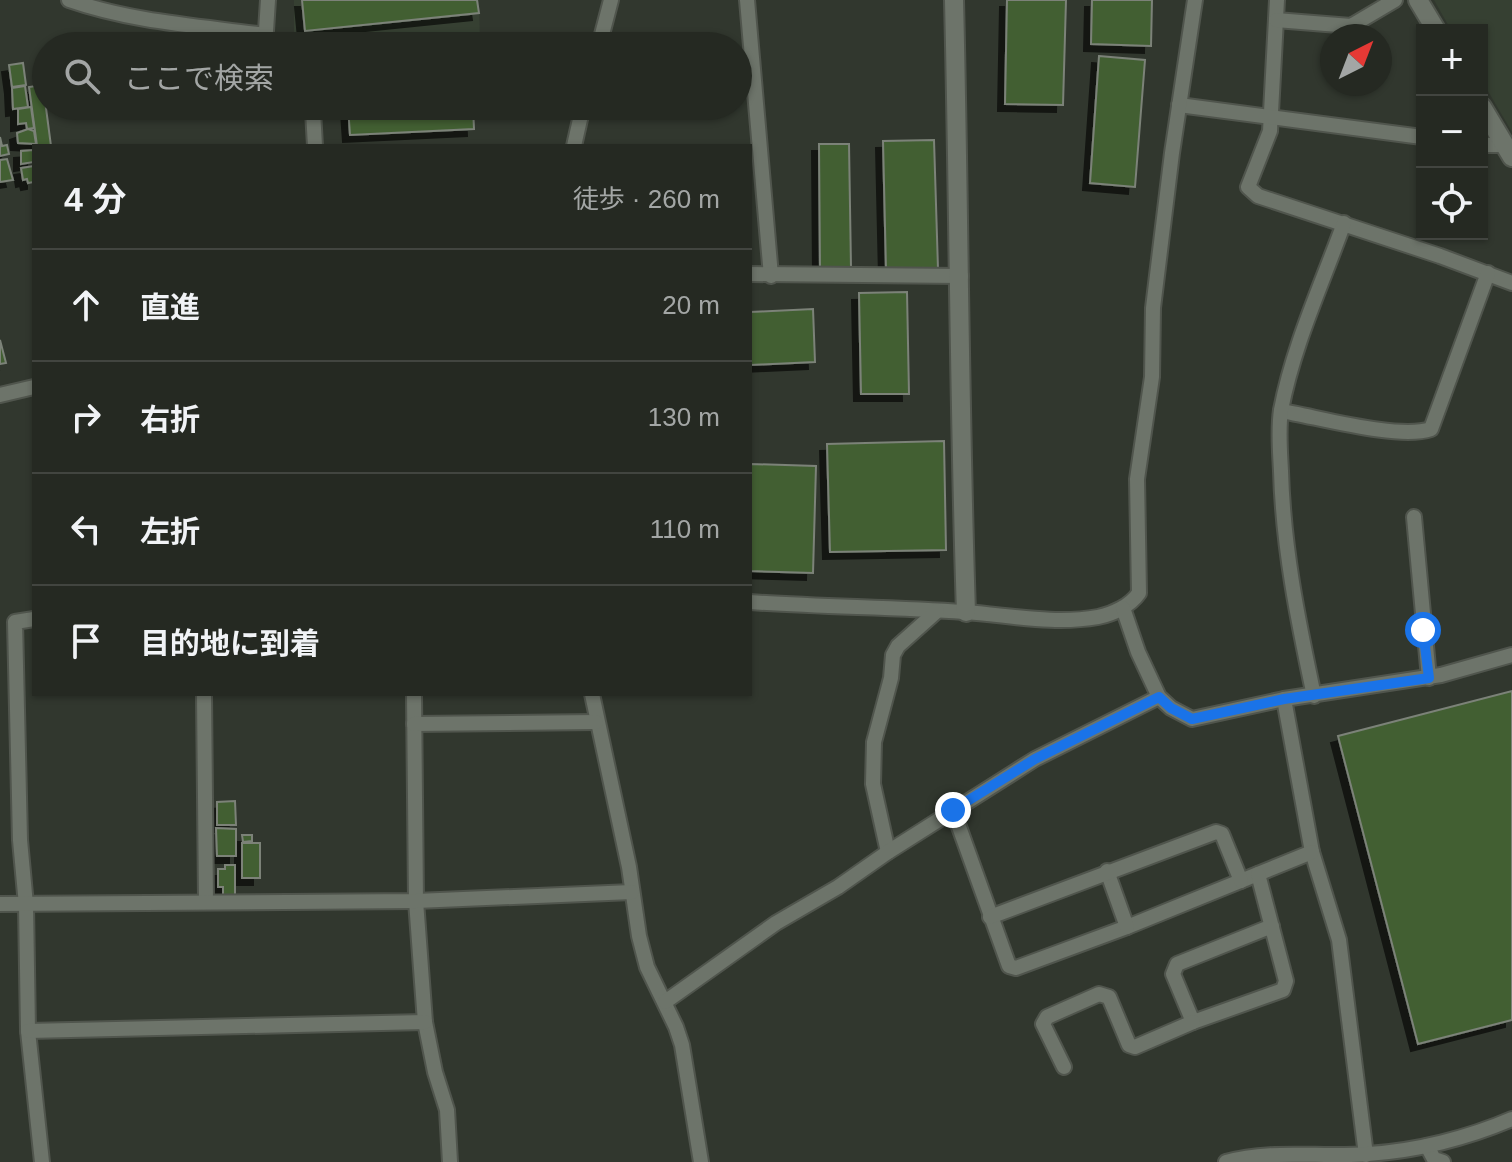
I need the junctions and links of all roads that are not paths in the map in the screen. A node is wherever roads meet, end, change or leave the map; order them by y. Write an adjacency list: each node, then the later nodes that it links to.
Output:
1 (69, 0): 12 (street)
2 (268, 0): 13 (street)
3 (611, 0): 14 (street)
4 (747, 0): 15 (street)
5 (954, 0): 31 (street)
6 (1195, 0): 17 (street)
7 (1277, 0): 10 (street)
8 (1395, 0): 10 (street)
9 (1418, 0): 11 (street)
10 (1276, 20): 18 (street)
11 (1432, 24)
12 (219, 32)
13 (266, 32)
14 (603, 32)
15 (750, 32)
16 (752, 58): 30 (street)
17 (1179, 105): 18 (street); 38 (street)
18 (1270, 117): 22 (street); 27 (street)
19 (1488, 117): 26 (street)
20 (314, 120): 23 (street)
21 (580, 120): 24 (street)
22 (1416, 136)
23 (315, 144)
24 (574, 144)
25 (1488, 146): 26 (street)
26 (1508, 151)
27 (1344, 223): 28 (street); 35 (street)
28 (1488, 273): 32 (street); 35 (street)
29 (752, 274): 30 (street)
30 (771, 276): 31 (street)
31 (961, 276): 40 (street)
32 (1512, 283)
33 (32, 387): 34 (street)
34 (0, 395)
35 (1281, 411): 47 (street)
36 (1414, 517): 43 (street)
37 (752, 602): 39 (street)
38 (1123, 608): 40 (street); 48 (street)
39 (937, 611): 40 (street); 53 (street)
40 (966, 612)
41 (32, 619): 62 (street)
42 (1512, 655): 43 (street)
43 (1429, 678): 47 (street)
44 (204, 696): 59 (street)
45 (414, 696): 51 (street)
46 (592, 696): 50 (street)
47 (1314, 696): 49 (street)
48 (1159, 697): 49 (street); 52 (street)
49 (1284, 699): 54 (street)
50 (596, 722): 51 (street); 58 (street)
51 (414, 724): 60 (street)
52 (953, 810): 53 (street); 63 (street)
53 (888, 852): 66 (street)
54 (1312, 852): 56 (street); 73 (street)
55 (1107, 871): 57 (street); 63 (street); 65 (street)
56 (1258, 874): 57 (street); 64 (street)
57 (1241, 881): 65 (street)
58 (632, 892): 60 (street); 66 (street)
59 (206, 901): 60 (street); 62 (street)
60 (416, 901): 67 (street)
61 (0, 904): 62 (street)
62 (26, 905): 69 (street)
63 (990, 917): 65 (street)
64 (1272, 926): 68 (street); 68 (street)
65 (1127, 927)
66 (665, 1002): 77 (street)
67 (425, 1022): 69 (street); 76 (street)
68 (1193, 1022): 70 (street)
69 (28, 1031): 75 (street)
70 (1064, 1067)
71 (1512, 1119): 72 (street)
72 (1427, 1146): 73 (street); 79 (street)
73 (1366, 1155): 74 (street)
74 (1272, 1159): 78 (street)
75 (42, 1162)
76 (450, 1162)
77 (701, 1162)
78 (1226, 1162)
79 (1443, 1162)

